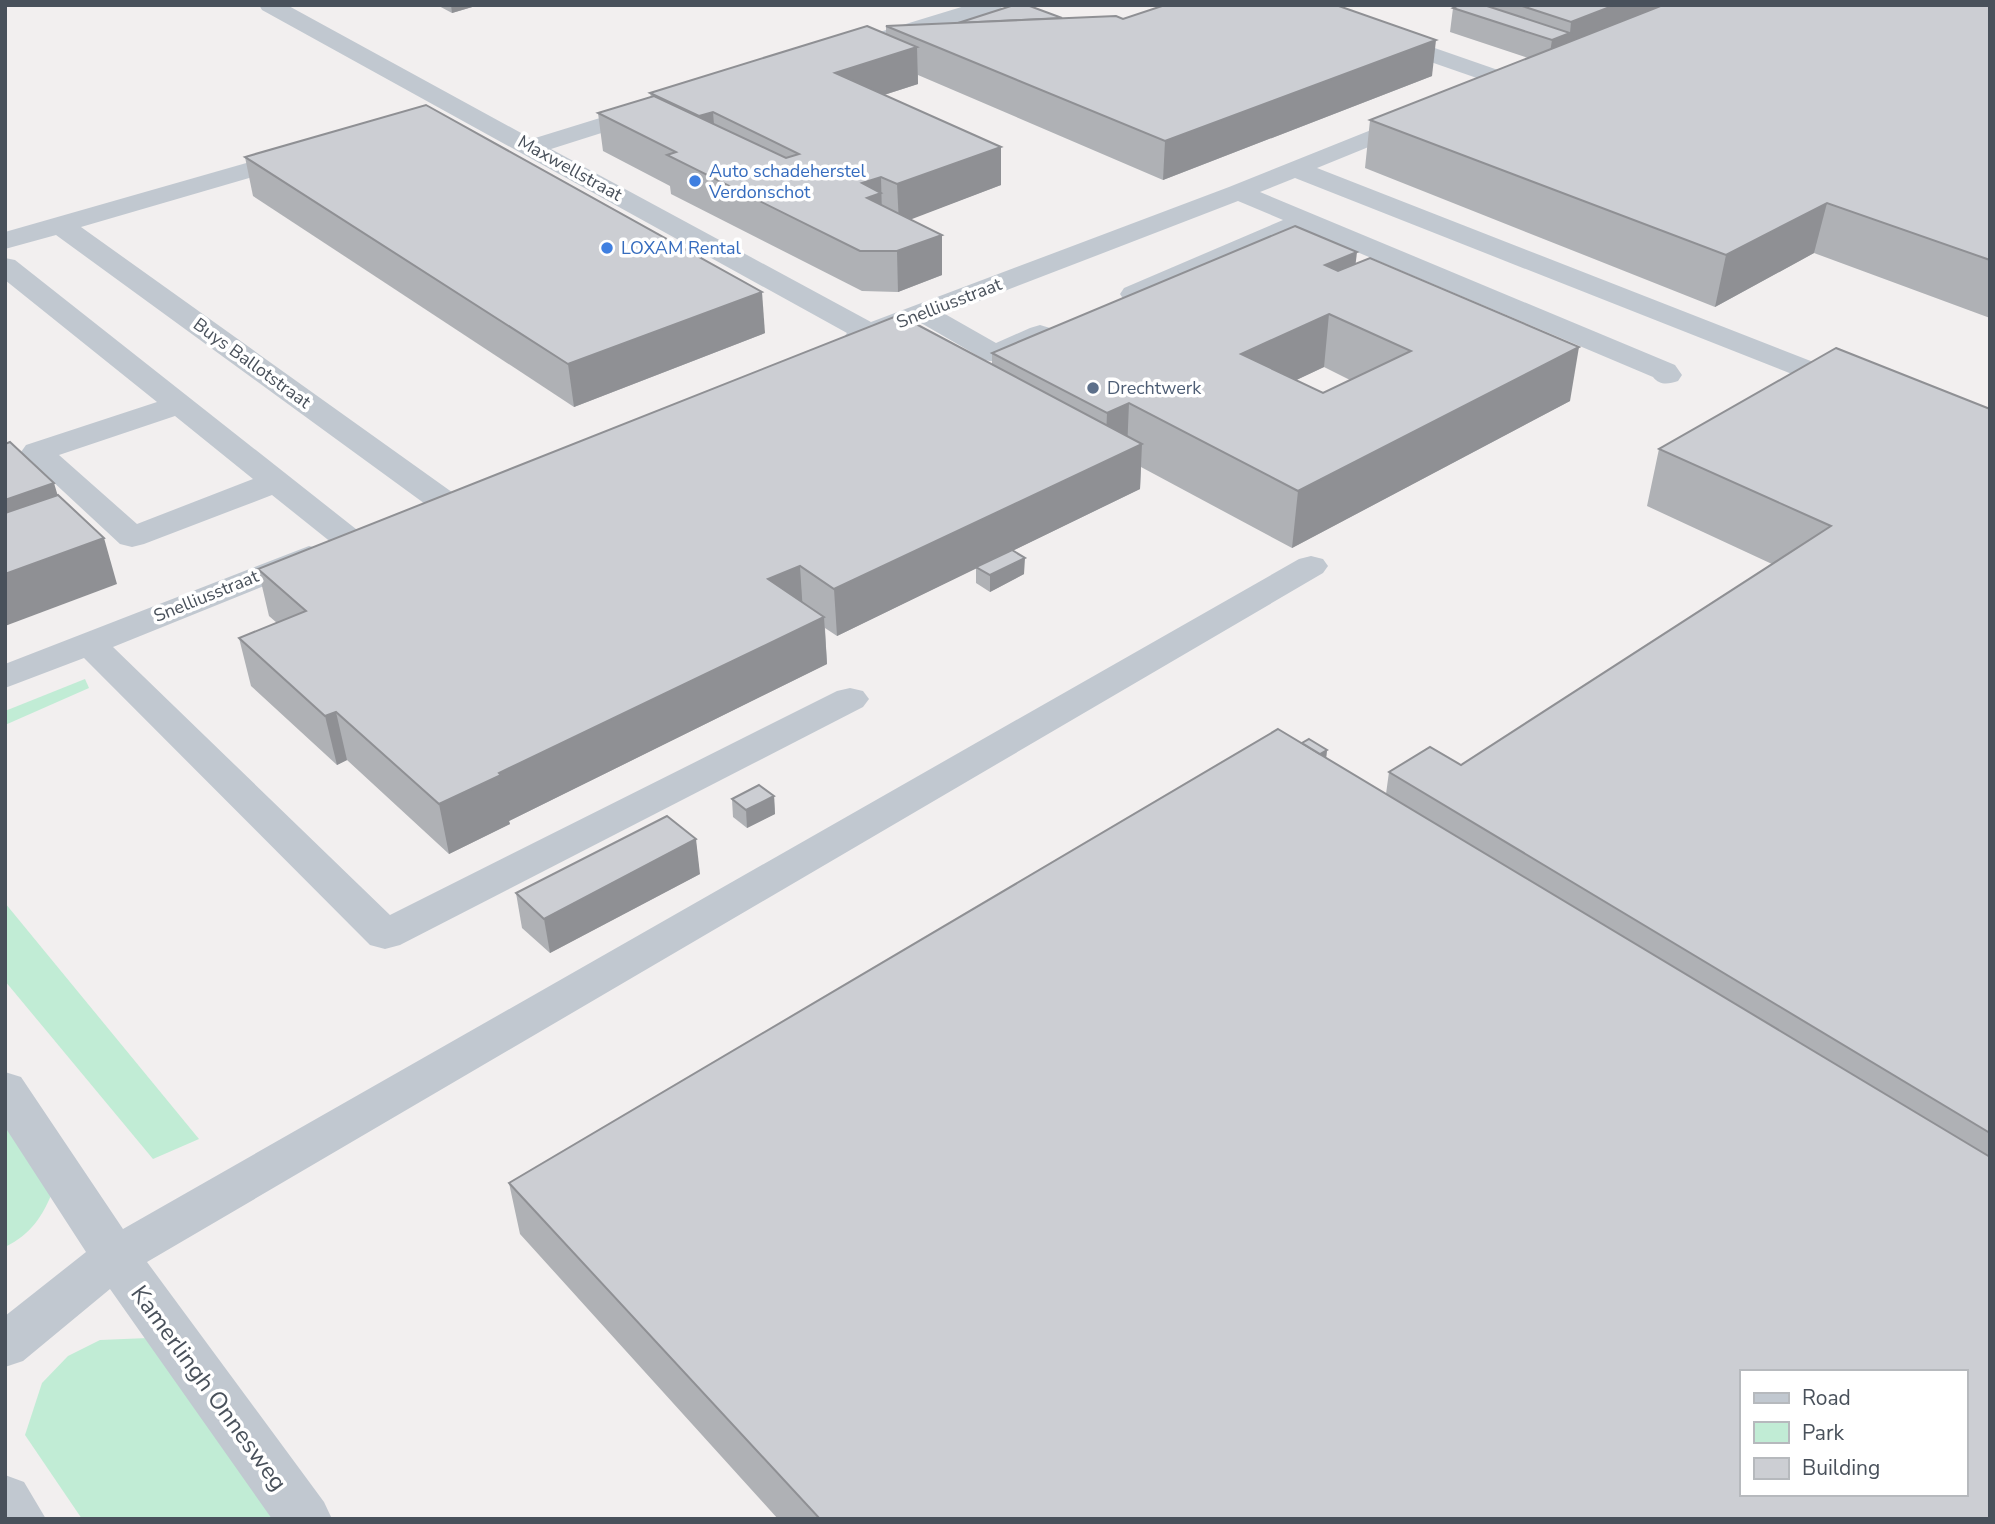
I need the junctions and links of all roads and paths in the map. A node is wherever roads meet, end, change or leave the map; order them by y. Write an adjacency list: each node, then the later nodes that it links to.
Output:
1 (270, 5): 8 (street, Maxwellstraat)
2 (992, 5): 4 (street)
3 (1289, 5): 6 (street)
4 (860, 46)
5 (1554, 77): 6 (street, Snelliusstraat)
6 (1507, 81): 12 (street, Snelliusstraat)
7 (676, 102): 11 (street)
8 (461, 109): 9 (street); 11 (street, Maxwellstraat)
9 (421, 120)
10 (328, 147): 15 (street)
11 (531, 147): 21 (street, Maxwellstraat)
12 (1296, 169): 13 (street, Snelliusstraat); 24 (street)
13 (1238, 192): 14 (street); 19 (street, Snelliusstraat)
14 (1306, 220): 18 (street); 23 (street)
15 (60, 225): 16 (street); 27 (street, Buys Ballotstraat)
16 (5, 240)
17 (5, 266): 25 (street)
18 (1107, 306)
19 (923, 313): 20 (street); 21 (street, Snelliusstraat)
20 (1070, 322)
21 (869, 333): 22 (street, Snelliusstraat)
22 (830, 349)
23 (1667, 375)
24 (1880, 398)
25 (179, 405): 26 (street); 26 (street)
26 (276, 482): 29 (street, Snelliusstraat)
27 (408, 516)
28 (1311, 566): 33 (street)
29 (89, 643): 30 (street, Snelliusstraat); 31 (street)
30 (5, 677)
31 (850, 699)
32 (5, 1089): 33 (street, Kamerlingh Onnesweg)
33 (115, 1257): 34 (street); 37 (street, Kamerlingh Onnesweg)
34 (5, 1346)
35 (5, 1499): 36 (street)
36 (18, 1519)
37 (304, 1519)

